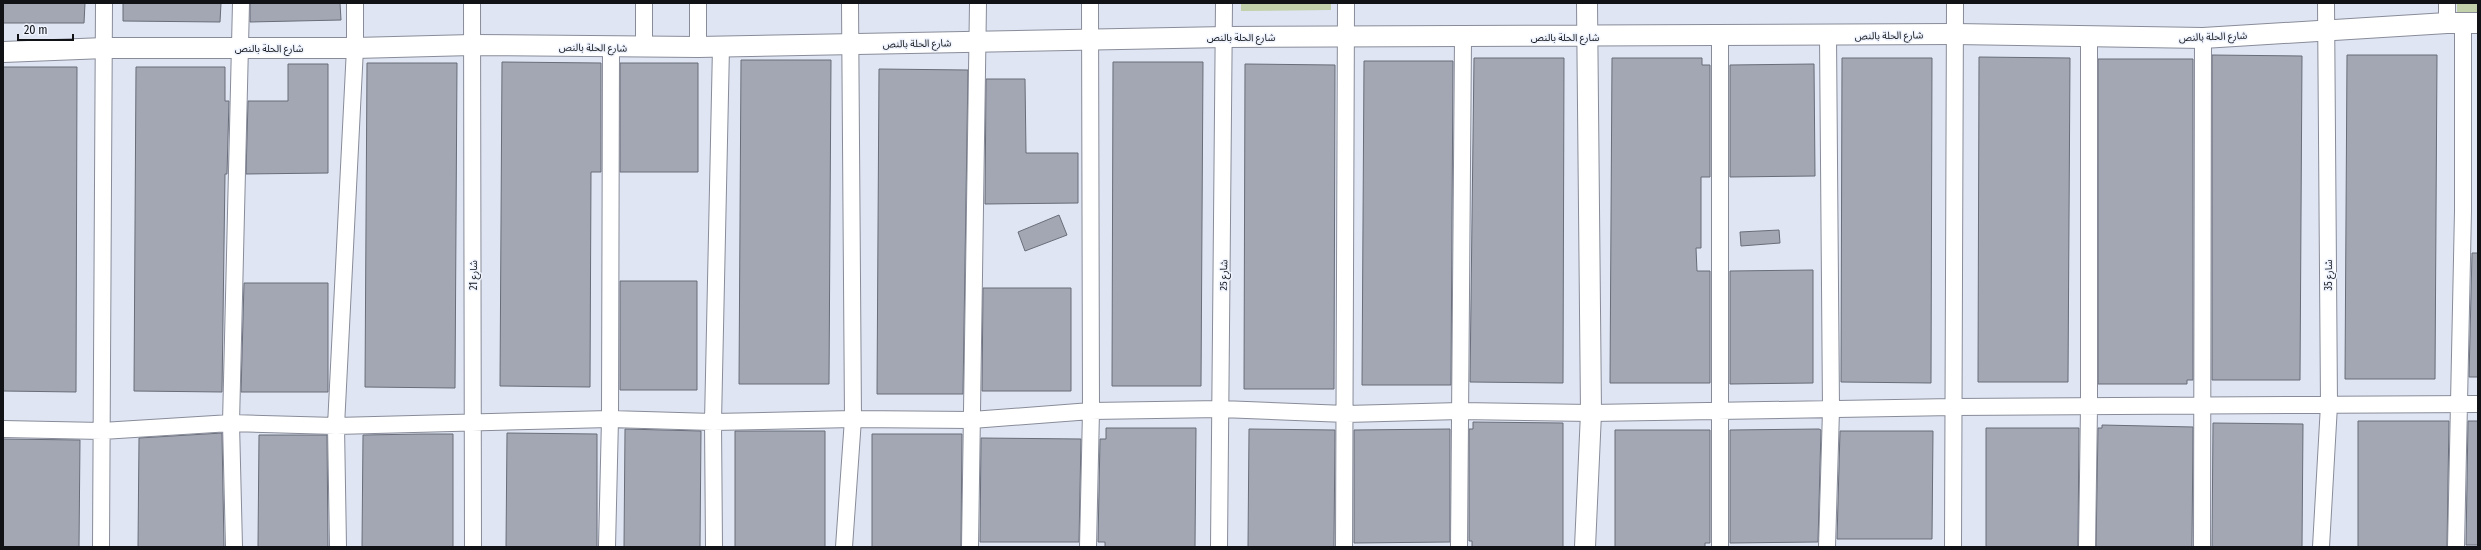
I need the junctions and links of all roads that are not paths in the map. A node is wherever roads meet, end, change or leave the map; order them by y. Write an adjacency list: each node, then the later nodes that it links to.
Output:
1 (104, 3): 34 (street)
2 (241, 3): 35 (street)
3 (355, 3): 36 (street)
4 (472, 3): 30 (street, شارع 21)
5 (644, 3): 37 (street)
6 (698, 3): 32 (street)
7 (850, 3): 29 (street)
8 (978, 3): 28 (street)
9 (1090, 3): 27 (street)
10 (1224, 3): 21 (street, شارع 25)
11 (1346, 3): 24 (street)
12 (1587, 3): 22 (street)
13 (1955, 3): 18 (street)
14 (2326, 3): 17 (street, شارع 35)
15 (2447, 3): 16 (street)
16 (2463, 23): 17 (street, شارع الحلة بالنص); 39 (street)
17 (2326, 30): 26 (street, شارع الحلة بالنص); 41 (street, شارع 35)
18 (1954, 34): 19 (street, شارع الحلة بالنص); 20 (street, شارع الحلة بالنص); 42 (street)
19 (1828, 36): 23 (street, شارع الحلة بالنص); 46 (street)
20 (2089, 36): 26 (street, شارع الحلة بالنص); 43 (street)
21 (1226, 37): 24 (street, شارع الحلة بالنص); 27 (street, شارع الحلة بالنص); 45 (street, شارع 25)
22 (1587, 37): 23 (street, شارع الحلة بالنص); 25 (street, شارع الحلة بالنص); 50 (street)
23 (1720, 37): 49 (street)
24 (1346, 38): 25 (street, شارع الحلة بالنص); 51 (street)
25 (1462, 38): 48 (street)
26 (2203, 38): 44 (street)
27 (1089, 39): 28 (street, شارع الحلة بالنص); 47 (street)
28 (979, 42): 29 (street, شارع الحلة بالنص); 54 (street)
29 (851, 44): 33 (street, شارع الحلة بالنص); 52 (street)
30 (472, 45): 31 (street, شارع الحلة بالنص); 36 (street, شارع الحلة بالنص); 57 (street, شارع 21)
31 (611, 47): 37 (street, شارع الحلة بالنص); 53 (street)
32 (698, 47): 33 (street, شارع الحلة بالنص); 37 (street, شارع الحلة بالنص)
33 (721, 47): 55 (street)
34 (104, 48): 35 (street, شارع الحلة بالنص); 38 (street, شارع الحلة بالنص); 60 (street)
35 (241, 48): 36 (street, شارع الحلة بالنص); 56 (street)
36 (355, 48): 58 (street)
37 (644, 48)
38 (3, 52)
39 (2460, 404): 40 (street); 41 (street); 80 (street)
40 (2478, 404)
41 (2329, 405): 44 (street); 79 (street, شارع 35)
42 (1954, 407): 43 (street); 46 (street); 76 (street)
43 (2089, 407): 44 (street); 77 (street)
44 (2204, 407): 78 (street)
45 (1221, 409): 47 (street); 51 (street); 70 (street, شارع 25)
46 (1831, 410): 49 (street); 75 (street)
47 (1091, 411): 54 (street); 69 (street)
48 (1460, 411): 50 (street); 51 (street); 72 (street)
49 (1718, 411): 50 (street); 74 (street)
50 (1591, 413): 73 (street)
51 (1346, 414): 71 (street)
52 (853, 419): 54 (street); 55 (street); 67 (street)
53 (610, 420): 55 (street); 57 (street); 65 (street)
54 (972, 420): 68 (street)
55 (713, 422): 66 (street)
56 (231, 423): 58 (street); 60 (street); 62 (street)
57 (473, 424): 58 (street); 64 (street, شارع 21)
58 (336, 426): 63 (street)
59 (3, 429): 60 (street)
60 (102, 431): 61 (street)
61 (101, 547)
62 (234, 547)
63 (338, 547)
64 (473, 547)
65 (607, 547)
66 (714, 547)
67 (844, 547)
68 (970, 547)
69 (1088, 547)
70 (1219, 547)
71 (1344, 547)
72 (1459, 547)
73 (1585, 547)
74 (1720, 547)
75 (1827, 547)
76 (1953, 547)
77 (2087, 547)
78 (2202, 547)
79 (2321, 547)
80 (2456, 547)

